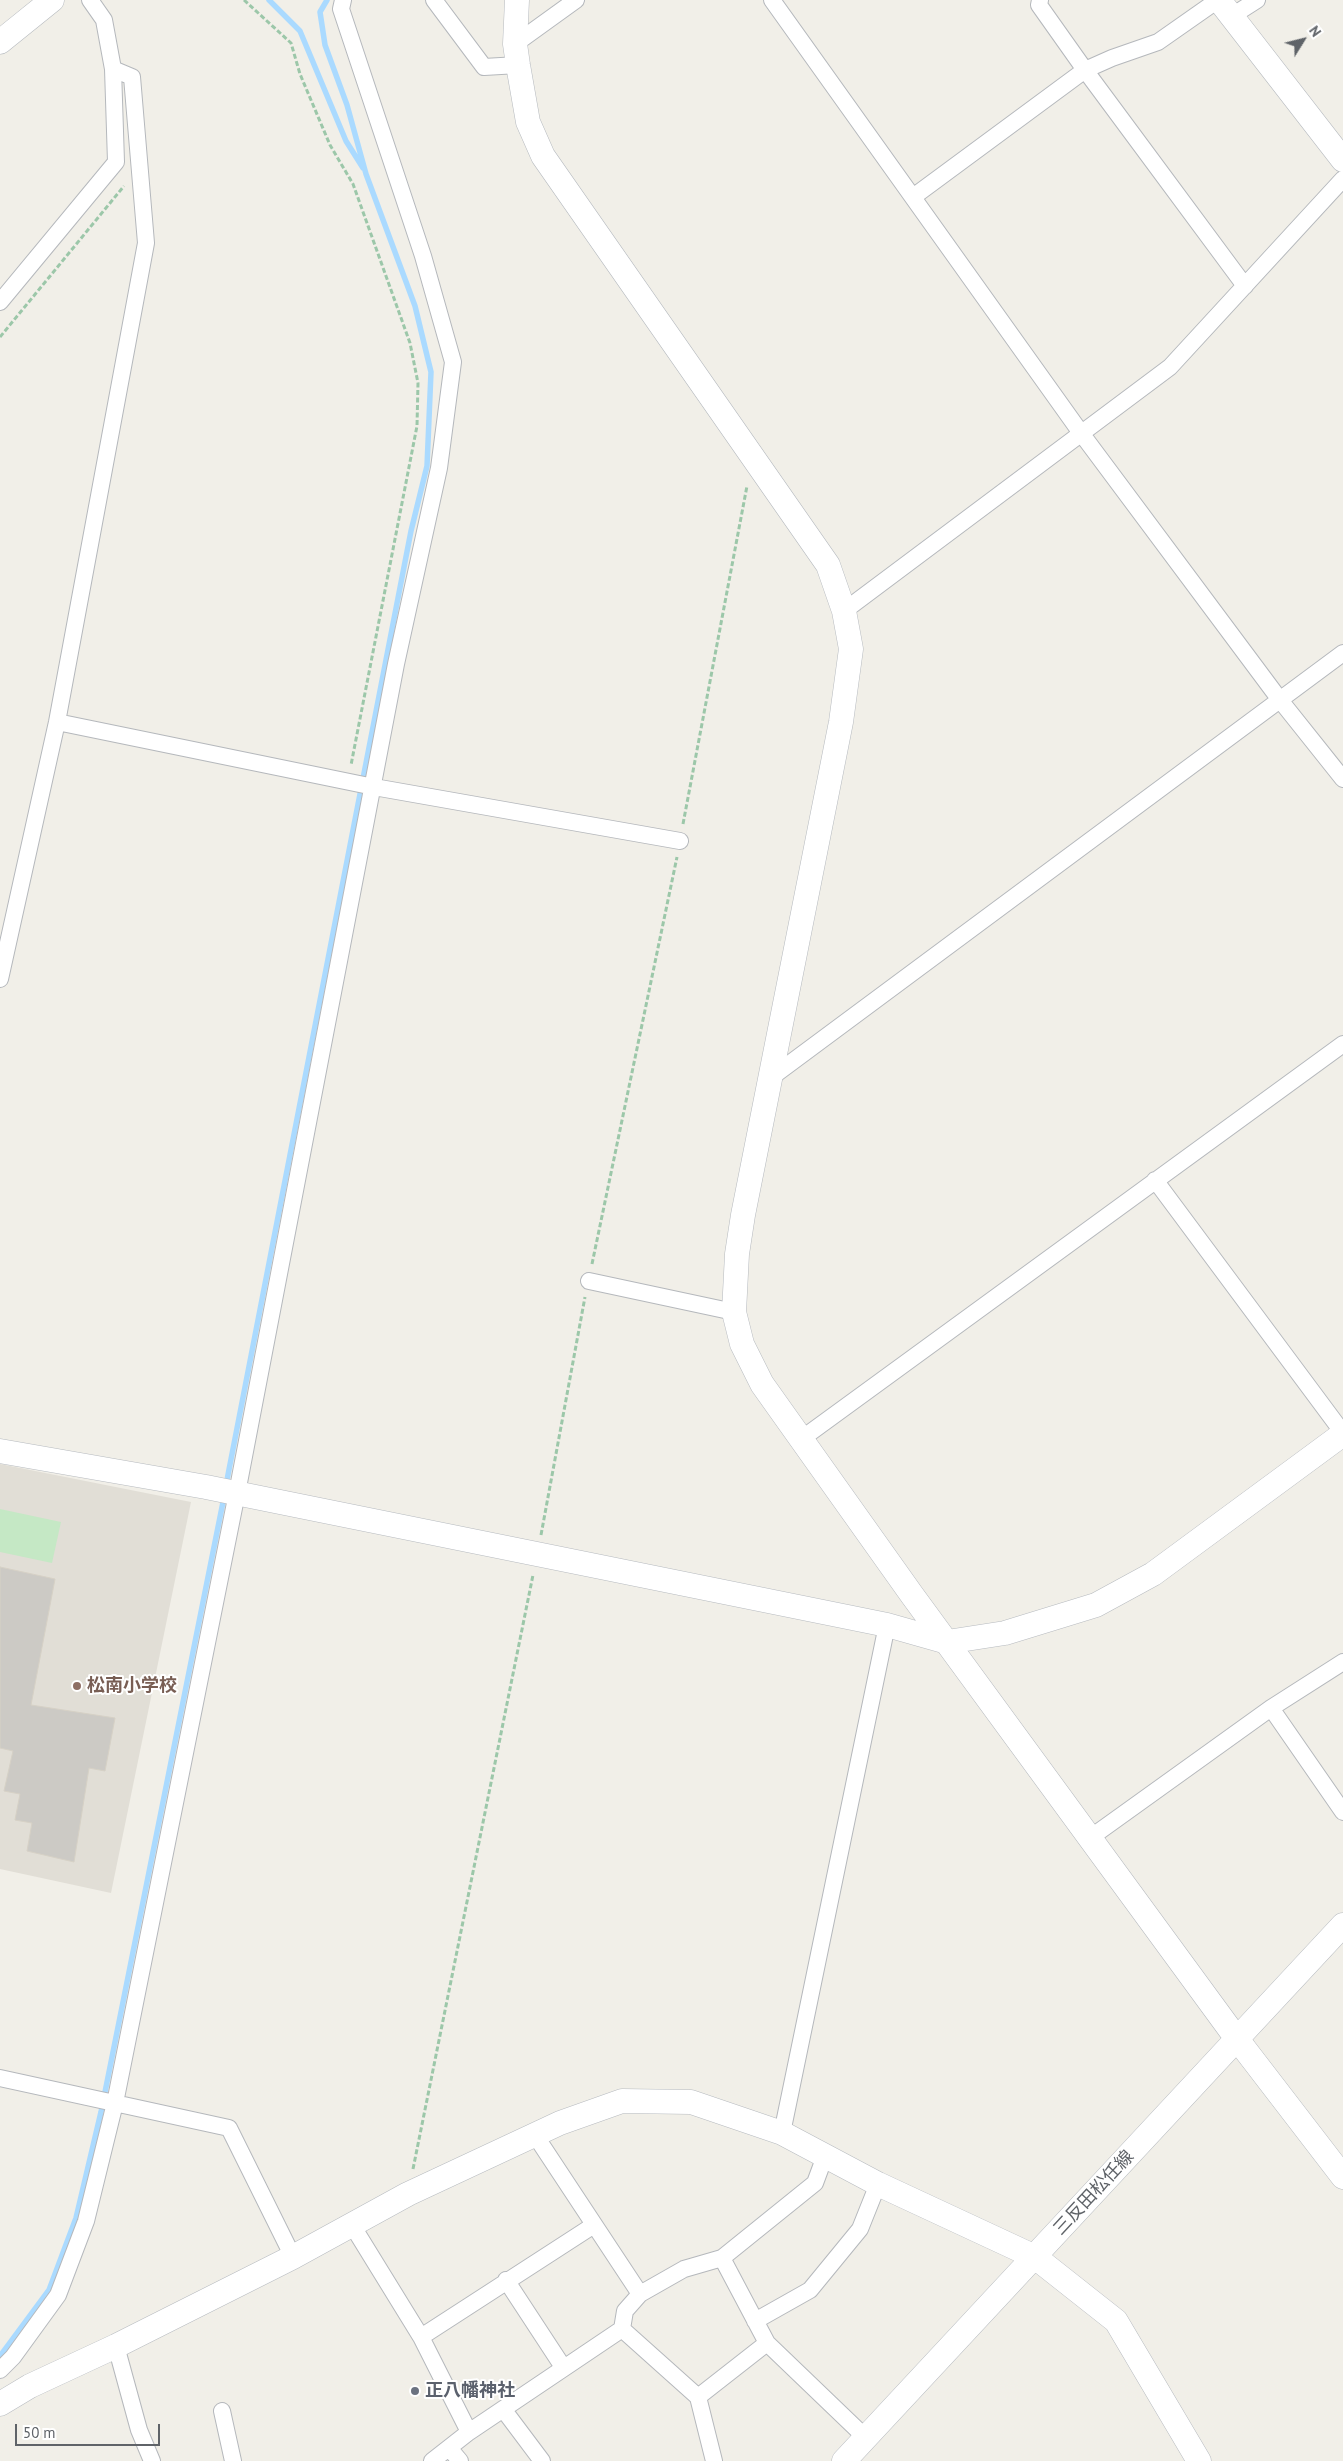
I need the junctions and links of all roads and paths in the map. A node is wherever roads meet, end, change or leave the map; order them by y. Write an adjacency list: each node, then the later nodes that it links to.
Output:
1 (52, 0): 12 (street)
2 (90, 0): 14 (street)
3 (244, 0): 30 (path)
4 (343, 0): 31 (street)
5 (434, 0): 13 (street)
6 (517, 0): 13 (street)
7 (576, 0): 13 (street)
8 (772, 0): 19 (street)
9 (1040, 0): 15 (street)
10 (1257, 0): 11 (street)
11 (1223, 5): 15 (street); 16 (street)
12 (0, 42)
13 (517, 54): 24 (street)
14 (113, 69): 17 (street); 21 (street)
15 (1085, 70): 19 (street); 20 (street)
16 (1343, 160)
17 (140, 166): 22 (path); 28 (street)
18 (1343, 179): 20 (street)
19 (913, 197): 23 (street)
20 (1245, 286): 23 (street)
21 (0, 302)
22 (0, 337)
23 (1081, 433): 25 (street); 27 (street)
24 (752, 459): 25 (street); 32 (path)
25 (844, 611): 35 (street)
26 (1343, 653): 27 (street)
27 (1280, 700): 29 (street); 35 (street)
28 (57, 722): 30 (street); 33 (street)
29 (1343, 779)
30 (348, 782): 31 (street)
31 (371, 786): 32 (street); 42 (street)
32 (680, 841): 37 (path)
33 (0, 980)
34 (1343, 1044): 36 (street)
35 (769, 1079): 38 (street)
36 (1154, 1180): 39 (street); 40 (street)
37 (589, 1281): 38 (street); 43 (path)
38 (734, 1312): 40 (street)
39 (1343, 1434): 45 (street)
40 (800, 1440): 45 (street)
41 (0, 1451): 42 (street)
42 (237, 1493): 43 (street); 53 (street)
43 (537, 1554): 44 (street); 59 (path)
44 (887, 1625): 45 (street); 54 (street)
45 (947, 1642): 49 (street)
46 (1343, 1662): 47 (street)
47 (1271, 1708): 48 (street); 49 (street)
48 (1343, 1812)
49 (1090, 1838): 51 (street)
50 (1343, 1925): 51 (street, 三反田松任線)
51 (1237, 2039): 57 (street); 63 (street, 三反田松任線)
52 (0, 2078): 53 (street)
53 (111, 2102): 62 (street); 73 (street)
54 (782, 2133): 55 (street); 56 (street)
55 (535, 2135): 59 (street); 61 (street)
56 (825, 2156): 58 (street); 64 (street)
57 (1343, 2177)
58 (878, 2184): 63 (street); 67 (street)
59 (408, 2194): 60 (street)
60 (352, 2225): 62 (street); 69 (street)
61 (594, 2225): 65 (street); 66 (street)
62 (293, 2257): 71 (street)
63 (1035, 2257): 79 (street, 三反田松任線); 88 (street)
64 (722, 2258): 66 (street); 67 (street)
65 (506, 2280): 69 (street); 72 (street)
66 (640, 2294): 68 (street)
67 (755, 2321): 70 (street)
68 (622, 2329): 72 (street); 74 (street)
69 (421, 2337): 78 (street)
70 (767, 2343): 74 (street); 79 (street)
71 (116, 2346): 75 (street); 81 (street)
72 (563, 2367): 76 (street)
73 (0, 2370)
74 (698, 2397): 86 (street)
75 (0, 2404)
76 (503, 2408): 78 (street); 85 (street)
77 (222, 2411): 82 (street)
78 (469, 2432): 80 (street)
79 (866, 2438): 87 (street, 三反田松任線)
80 (449, 2448): 83 (street); 84 (street)
81 (152, 2461)
82 (232, 2461)
83 (432, 2461)
84 (460, 2461)
85 (542, 2461)
86 (714, 2461)
87 (844, 2461)
88 (1199, 2461)

